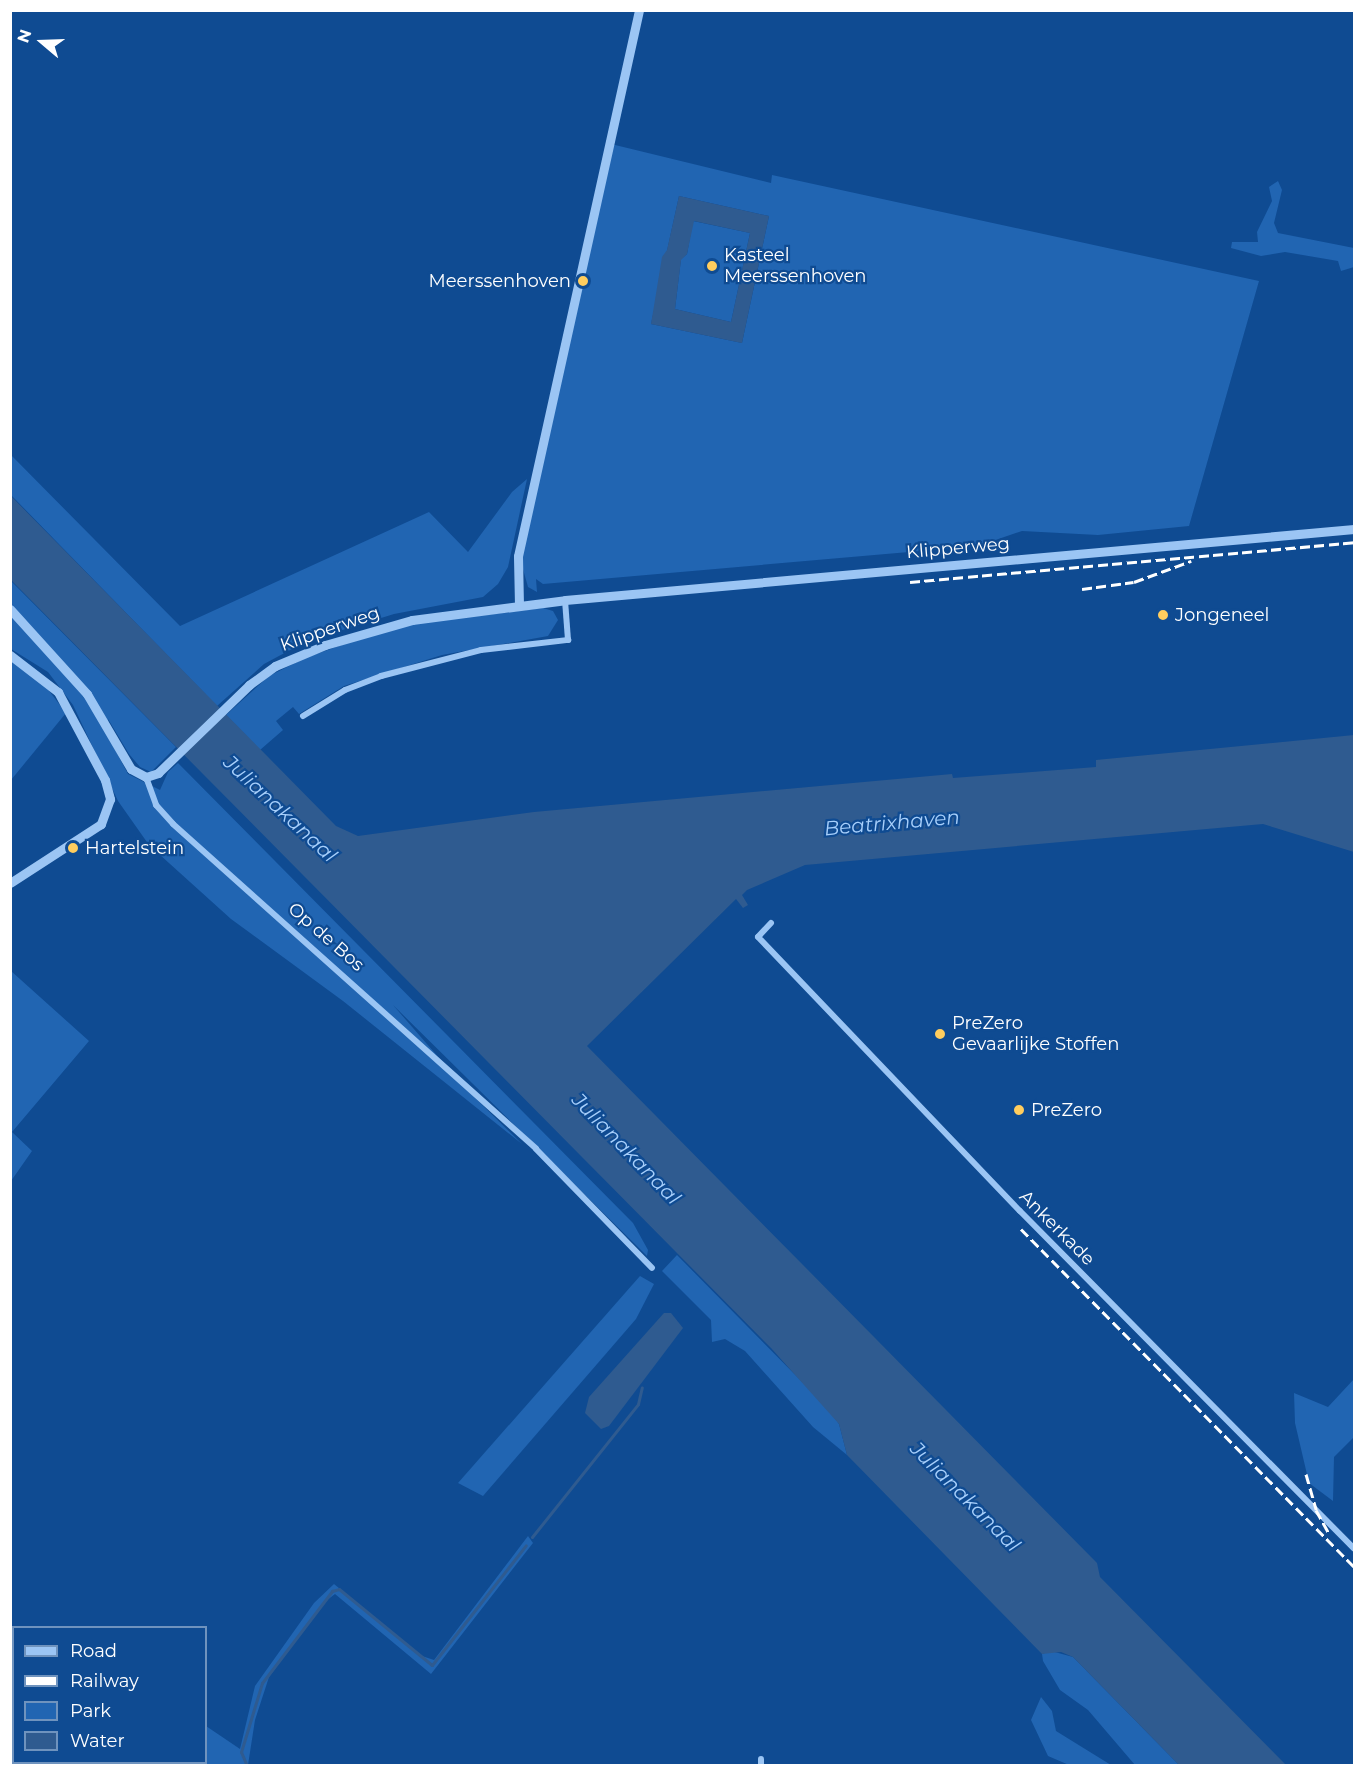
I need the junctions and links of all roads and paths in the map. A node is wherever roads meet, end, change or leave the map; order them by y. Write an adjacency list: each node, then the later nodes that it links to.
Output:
1 (639, 10): 4 (street)
2 (1354, 529): 3 (street, Klipperweg)
3 (565, 600): 4 (street, Klipperweg); 7 (street)
4 (519, 605): 8 (street, Klipperweg)
5 (10, 609): 8 (street, Op de Bos)
6 (10, 655): 9 (street)
7 (303, 716)
8 (146, 777): 11 (street, Op de Bos)
9 (10, 883)
10 (771, 923): 12 (street, Ankerkade)
11 (652, 1268)
12 (1354, 1549)

